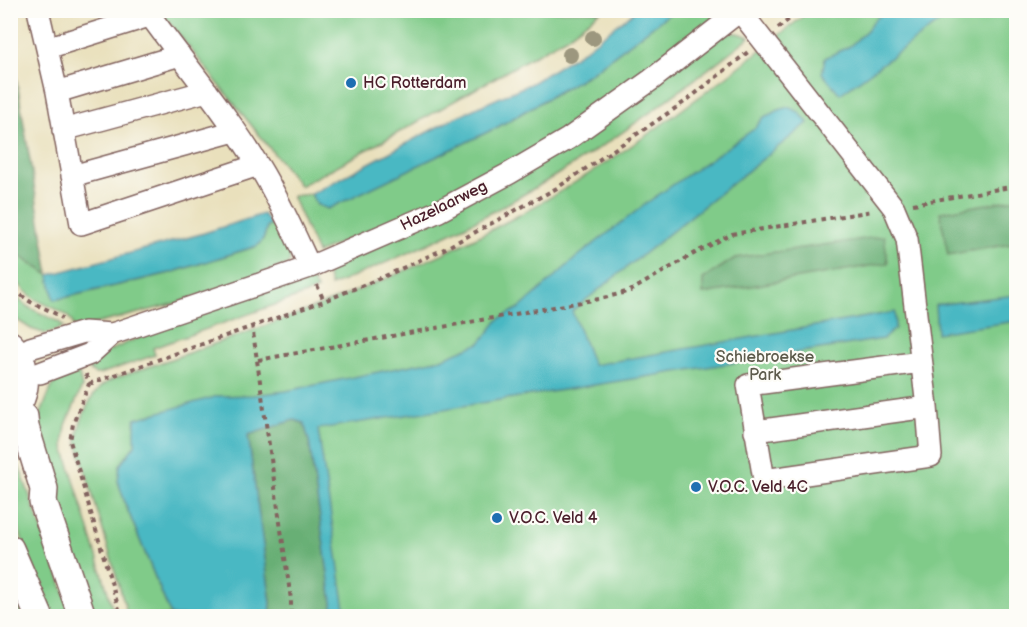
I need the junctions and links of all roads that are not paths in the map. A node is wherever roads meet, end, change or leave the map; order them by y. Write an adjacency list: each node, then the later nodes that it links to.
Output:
1 (38, 10): 4 (street)
2 (741, 11): 12 (street, Hazelaarweg); 15 (street)
3 (148, 13): 4 (street); 5 (street)
4 (47, 48): 7 (street)
5 (180, 55): 6 (street); 7 (street)
6 (207, 91): 8 (street); 9 (street)
7 (57, 92): 8 (street)
8 (63, 130): 11 (street)
9 (235, 131): 10 (street); 11 (street)
10 (258, 165): 11 (street); 12 (street)
11 (72, 176)
12 (310, 267): 13 (street, Hazelaarweg)
13 (112, 334): 14 (street, Hazelaarweg); 16 (street, Hazelaarweg)
14 (17, 343): 16 (main road); 18 (main road)
15 (921, 362): 17 (street); 19 (street)
16 (40, 373): 18 (main road)
17 (927, 406): 19 (street); 19 (street)
18 (15, 423): 22 (main road)
19 (755, 431)
20 (12, 548): 21 (main road)
21 (39, 616)
22 (82, 616)

